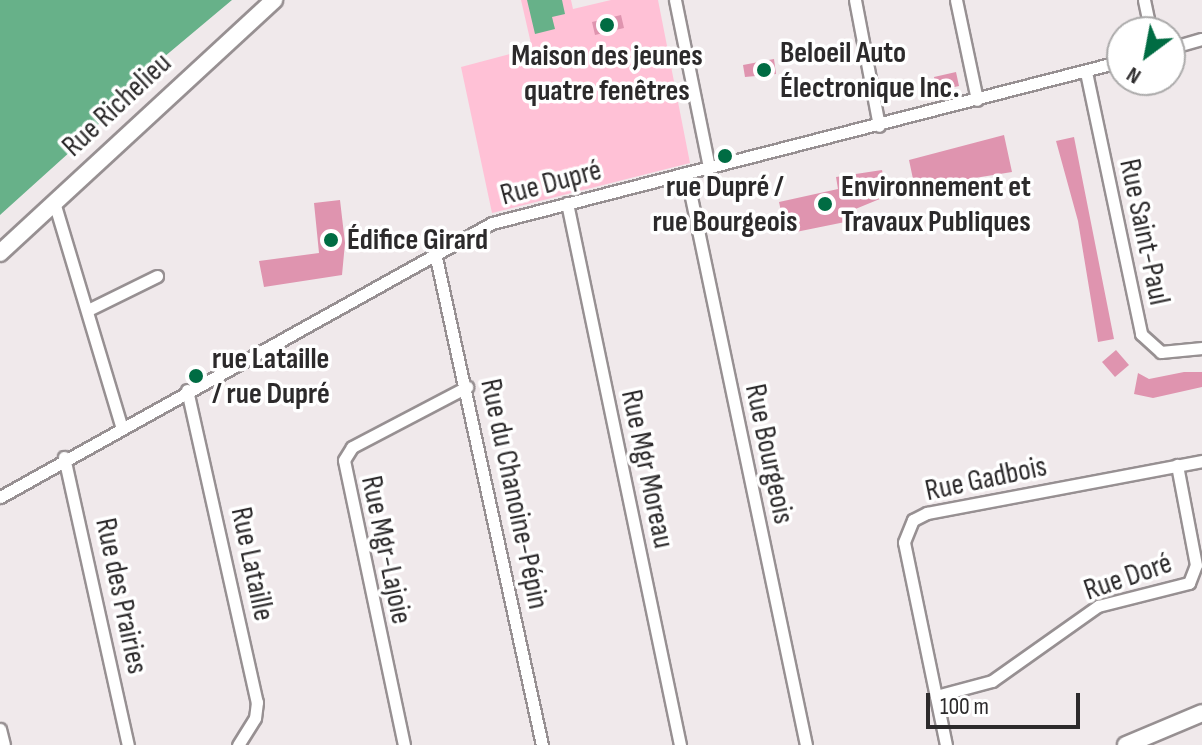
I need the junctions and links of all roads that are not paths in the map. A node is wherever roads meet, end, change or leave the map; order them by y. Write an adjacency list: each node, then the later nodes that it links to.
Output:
1 (274, 0): 11 (main road, Rue Richelieu)
2 (675, 0): 9 (street)
3 (855, 0): 8 (street)
4 (956, 0): 7 (street)
5 (1106, 66): 6 (street, Rue Dupré)
6 (1086, 72): 7 (street, Rue Dupré); 17 (street, Rue Saint-Paul)
7 (977, 100): 8 (street, Rue Dupré)
8 (879, 126): 9 (street, Rue Dupré)
9 (709, 167): 10 (street, Rue Dupré)
10 (686, 173): 12 (street, Rue Dupré); 34 (street, Rue Bourgeois)
11 (54, 202): 13 (main road, Rue Richelieu); 16 (street)
12 (567, 203): 14 (street, Rue Dupré); 33 (street, Rue Mgr Moreau)
13 (0, 253)
14 (435, 253): 18 (street, Rue du Chanoine-Pépin); 19 (street, Rue Dupré)
15 (157, 276): 16 (street)
16 (88, 310): 20 (street)
17 (1202, 348)
18 (467, 387): 31 (street, Rue Mgr-Lajoie); 32 (street, Rue du Chanoine-Pépin)
19 (187, 390): 20 (street, Rue Dupré); 30 (street, Rue Lataille)
20 (121, 425): 21 (street, Rue Dupré)
21 (64, 457): 24 (street, Rue Dupré); 29 (street, Rue des Prairies)
22 (1202, 461): 23 (street, Rue Gadbois)
23 (1177, 465): 25 (street, Rue Doré); 25 (street, Rue Gadbois)
24 (0, 497)
25 (936, 696): 35 (street, Rue Gadbois)
26 (1202, 713): 36 (main road)
27 (0, 729): 28 (street)
28 (4, 745)
29 (128, 745)
30 (238, 745)
31 (404, 745)
32 (542, 745)
33 (680, 745)
34 (806, 745)
35 (946, 745)
36 (1126, 745)

